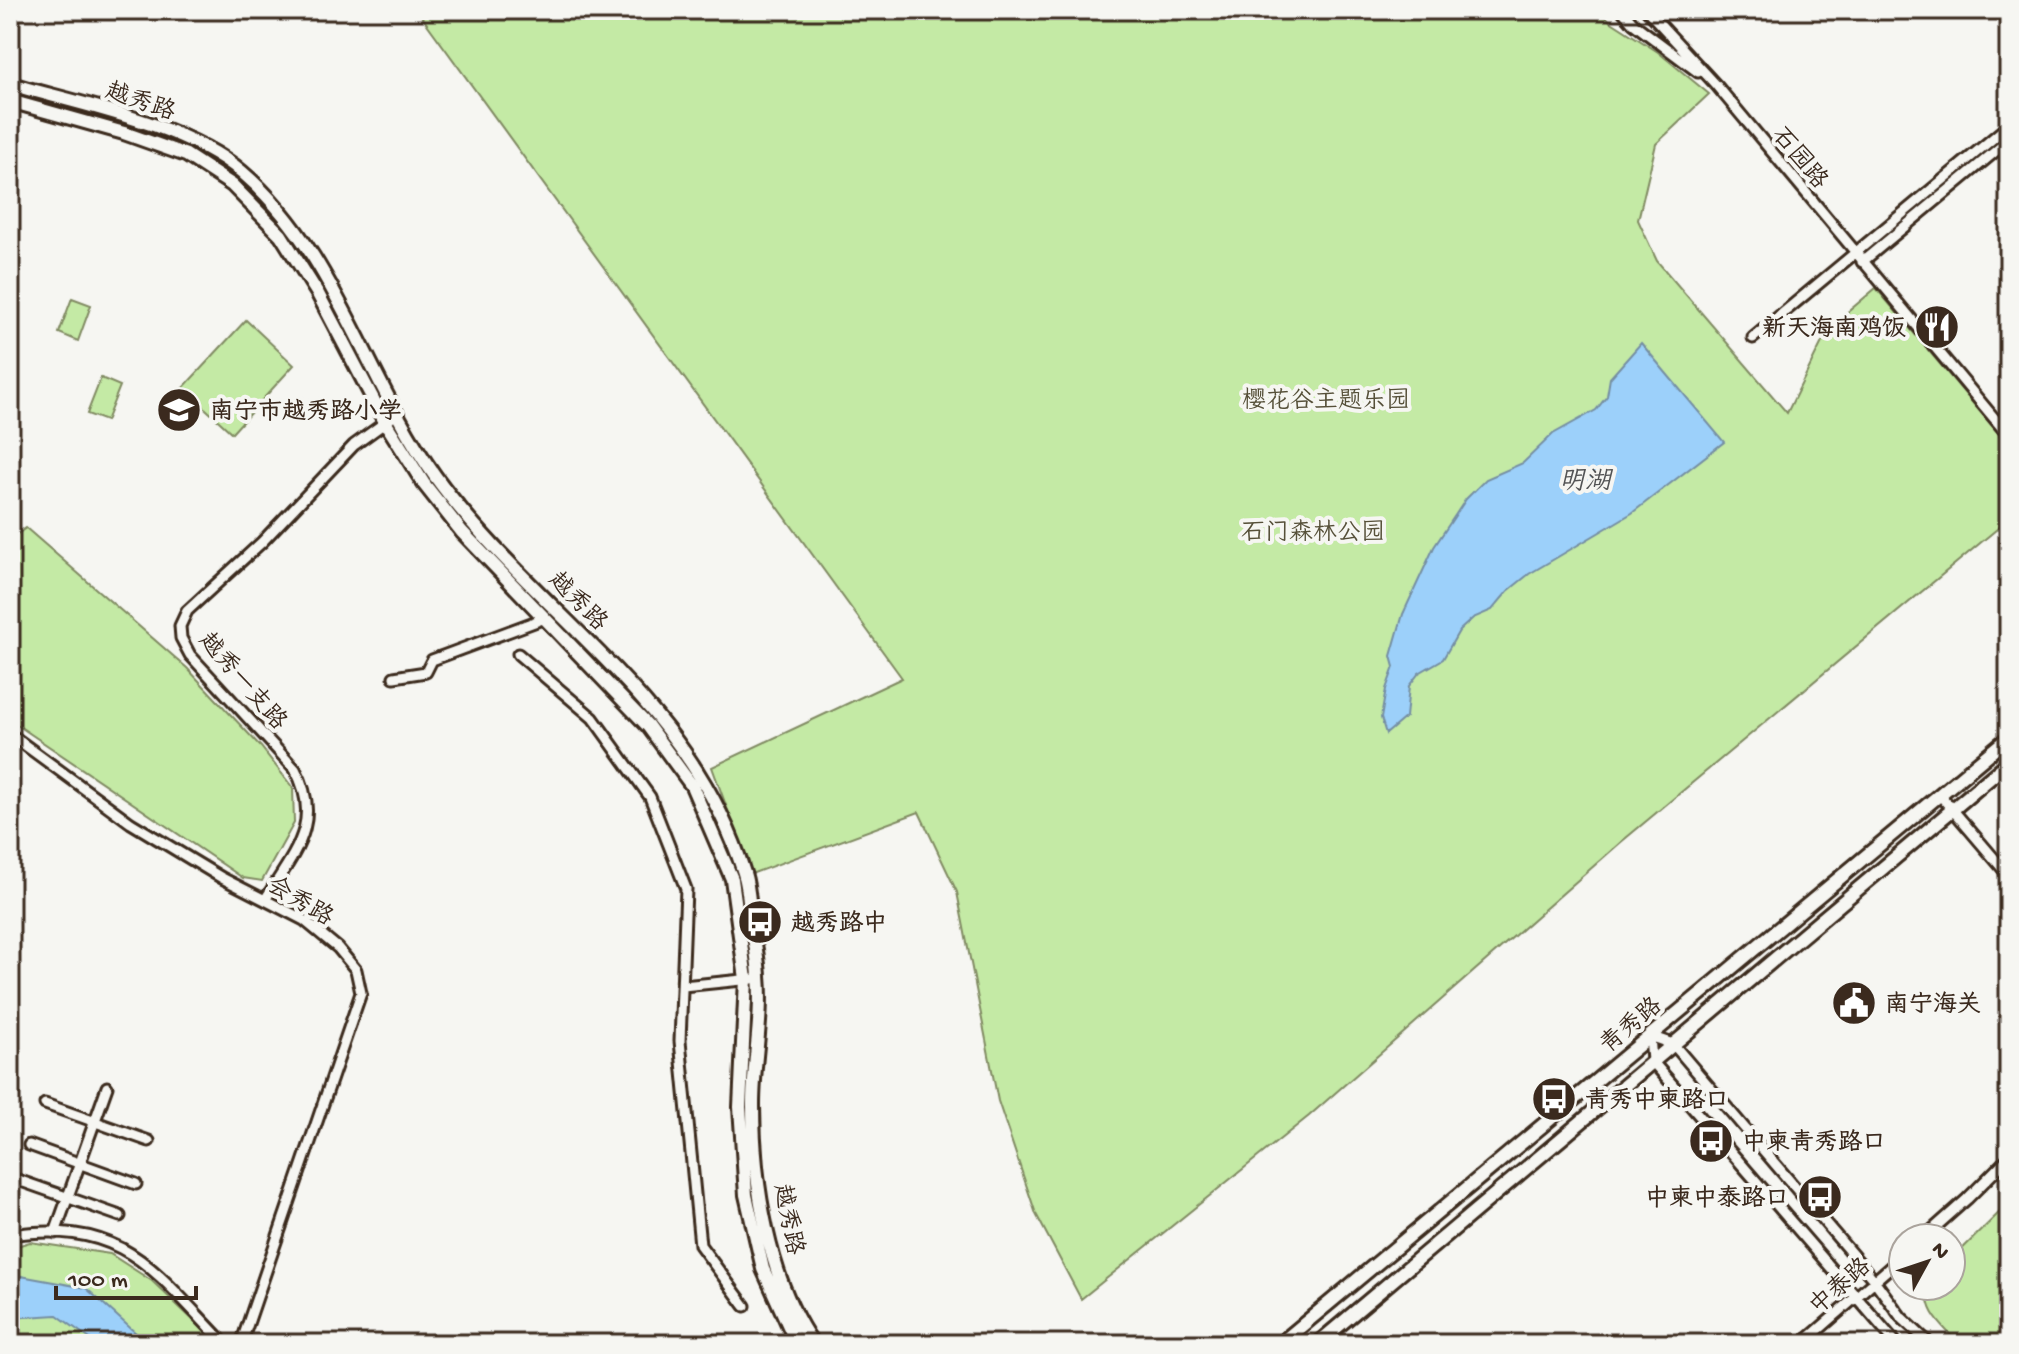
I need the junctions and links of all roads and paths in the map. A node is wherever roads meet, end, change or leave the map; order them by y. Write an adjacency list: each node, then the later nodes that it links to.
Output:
1 (1622, 10): 4 (street, 石园路)
2 (1647, 10): 4 (street, 石园路)
3 (10, 84): 11 (main road, 越秀路)
4 (1717, 86): 8 (street, 石园路)
5 (10, 101): 12 (main road, 越秀路)
6 (2009, 125): 8 (street)
7 (2009, 140): 9 (street)
8 (1855, 253): 9 (street, 石园路); 10 (street)
9 (1862, 262): 13 (street, 石园路)
10 (1753, 338)
11 (396, 414): 12 (street, 越秀一支路); 25 (main road, 越秀路)
12 (385, 422): 14 (main road, 越秀路); 23 (street, 越秀一支路)
13 (2009, 436)
14 (545, 618): 16 (street); 24 (main road, 越秀路)
15 (518, 654): 26 (street)
16 (394, 677)
17 (10, 734): 23 (street, 会秀路)
18 (2009, 737): 20 (main road, 青秀路)
19 (2009, 762): 21 (main road, 青秀路)
20 (1940, 795): 21 (street); 27 (main road, 青秀路)
21 (1953, 810): 22 (street); 28 (main road, 青秀路)
22 (2009, 876)
23 (265, 900): 49 (street, 会秀路)
24 (746, 979): 25 (street); 26 (street); 50 (main road, 越秀路)
25 (760, 979): 51 (main road, 越秀路)
26 (683, 986): 47 (street)
27 (1650, 1036): 28 (street); 29 (street); 52 (main road, 青秀路)
28 (1673, 1044): 29 (main road, 青秀路); 45 (street)
29 (1652, 1061): 46 (street); 53 (main road, 青秀路)
30 (107, 1087): 32 (street)
31 (45, 1104): 32 (street)
32 (95, 1121): 33 (street); 36 (street)
33 (149, 1141)
34 (29, 1145): 36 (street)
35 (2008, 1159): 41 (street)
36 (80, 1164): 38 (street); 39 (street)
37 (18, 1180): 39 (street)
38 (136, 1184)
39 (68, 1197): 40 (street); 42 (street)
40 (120, 1216)
41 (1941, 1222)
42 (55, 1233): 43 (street); 48 (street)
43 (10, 1235)
44 (1887, 1269): 45 (street, 中泰路)
45 (1874, 1280): 46 (street, 中泰路); 56 (street)
46 (1856, 1296): 54 (street, 中泰路); 55 (street)
47 (745, 1306)
48 (225, 1344)
49 (241, 1344)
50 (797, 1344)
51 (813, 1344)
52 (1280, 1344)
53 (1317, 1344)
54 (1802, 1344)
55 (1897, 1344)
56 (1930, 1344)

